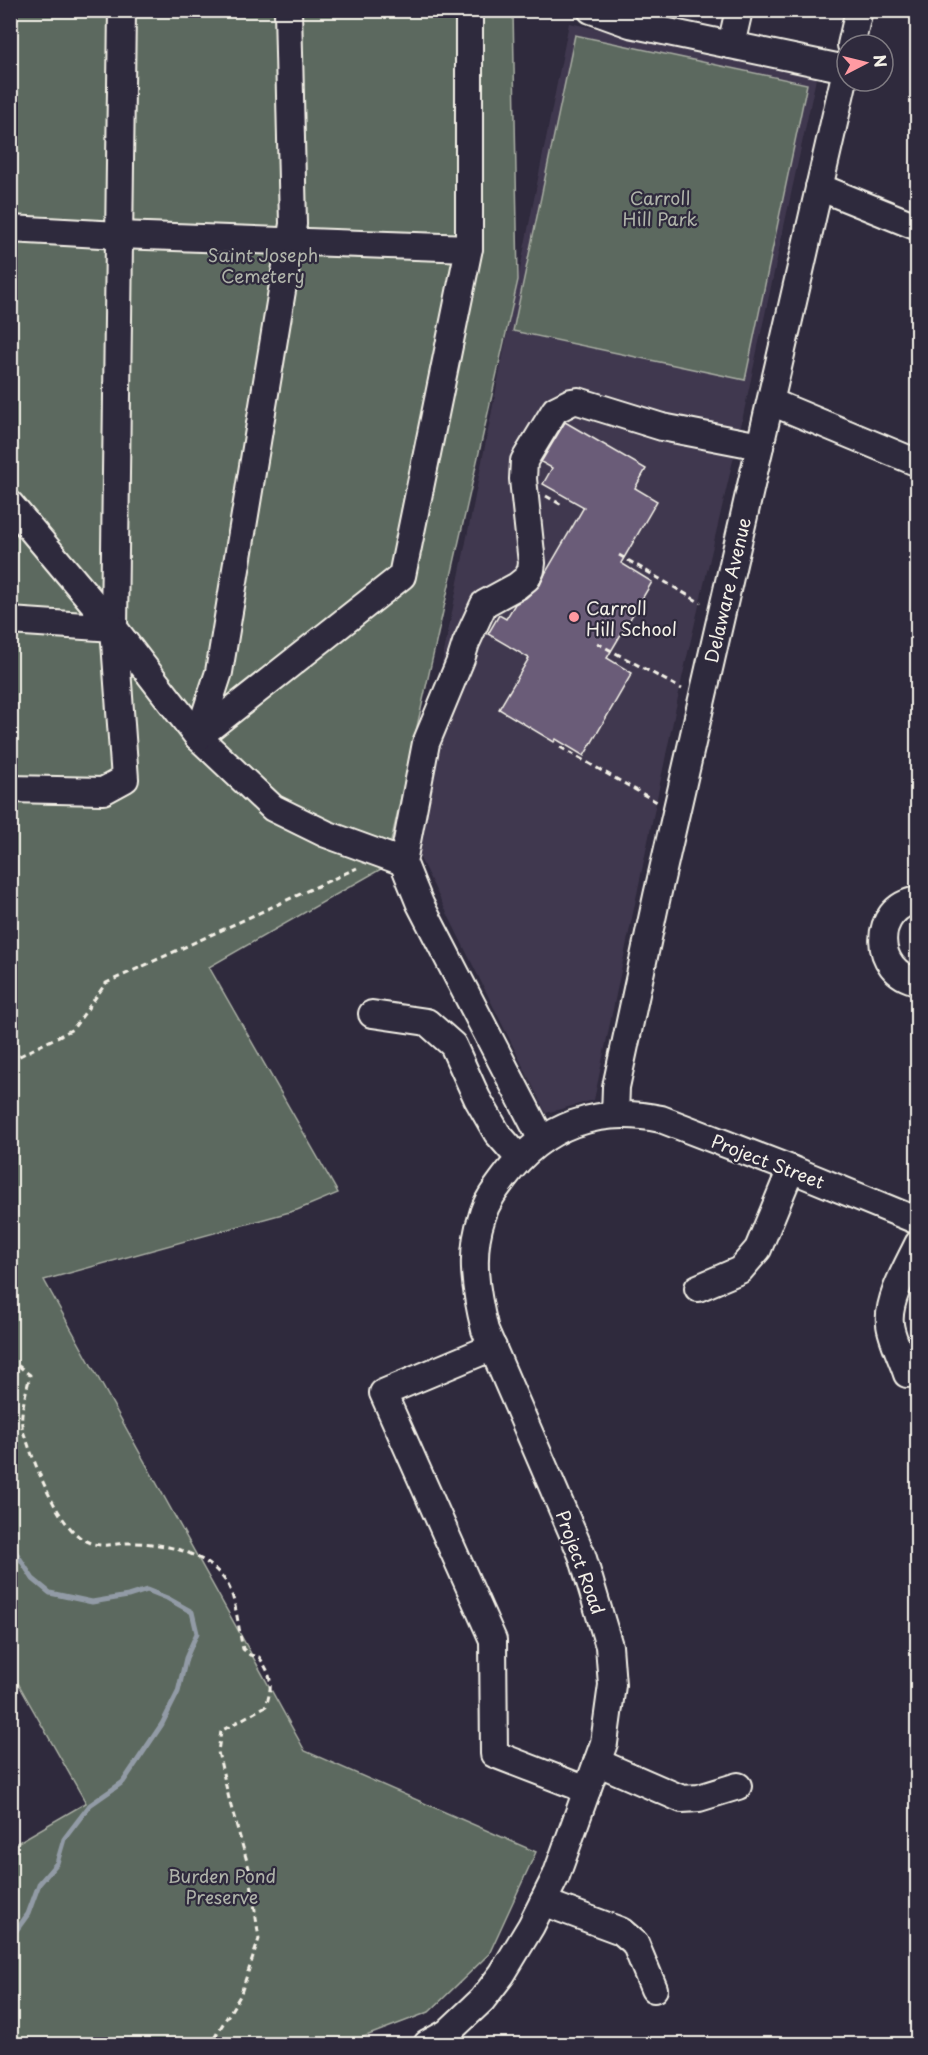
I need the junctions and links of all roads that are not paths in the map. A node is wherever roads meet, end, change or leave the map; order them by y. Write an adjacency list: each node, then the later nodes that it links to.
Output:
1 (122, 10): 14 (street)
2 (288, 10): 15 (street)
3 (469, 10): 16 (street)
4 (591, 10): 8 (street)
5 (739, 10): 8 (street)
6 (859, 10): 7 (street)
7 (854, 33)
8 (731, 45): 9 (street)
9 (835, 66)
10 (841, 93): 11 (street, Delaware Avenue)
11 (819, 187): 12 (street); 17 (street, Delaware Avenue)
12 (918, 227)
13 (10, 229): 14 (street)
14 (119, 236): 15 (street); 22 (street)
15 (290, 242): 16 (street); 23 (street)
16 (469, 248): 23 (street)
17 (771, 402): 18 (street, Delaware Avenue); 19 (street)
18 (760, 446): 25 (street); 29 (street, Delaware Avenue)
19 (918, 463)
20 (10, 504): 22 (street)
21 (10, 621): 22 (street)
22 (114, 628): 23 (street); 24 (street)
23 (198, 737): 25 (street)
24 (10, 789)
25 (393, 859): 30 (street)
26 (918, 900): 27 (street)
27 (918, 981)
28 (372, 1014): 31 (street)
29 (615, 1115): 30 (street, Project Road); 32 (street, Project Street)
30 (542, 1140): 31 (street, Project Road)
31 (519, 1158): 36 (street, Project Road)
32 (791, 1169): 33 (street, Project Street); 35 (street)
33 (918, 1221)
34 (918, 1244): 37 (street)
35 (698, 1288)
36 (493, 1347): 38 (street, Project Road); 40 (street)
37 (907, 1374)
38 (597, 1762): 39 (street); 40 (street, Project Road)
39 (738, 1786)
40 (587, 1790): 41 (street, Project Road)
41 (543, 1902): 42 (street); 43 (street, Project Road)
42 (654, 1989)
43 (444, 2041)

